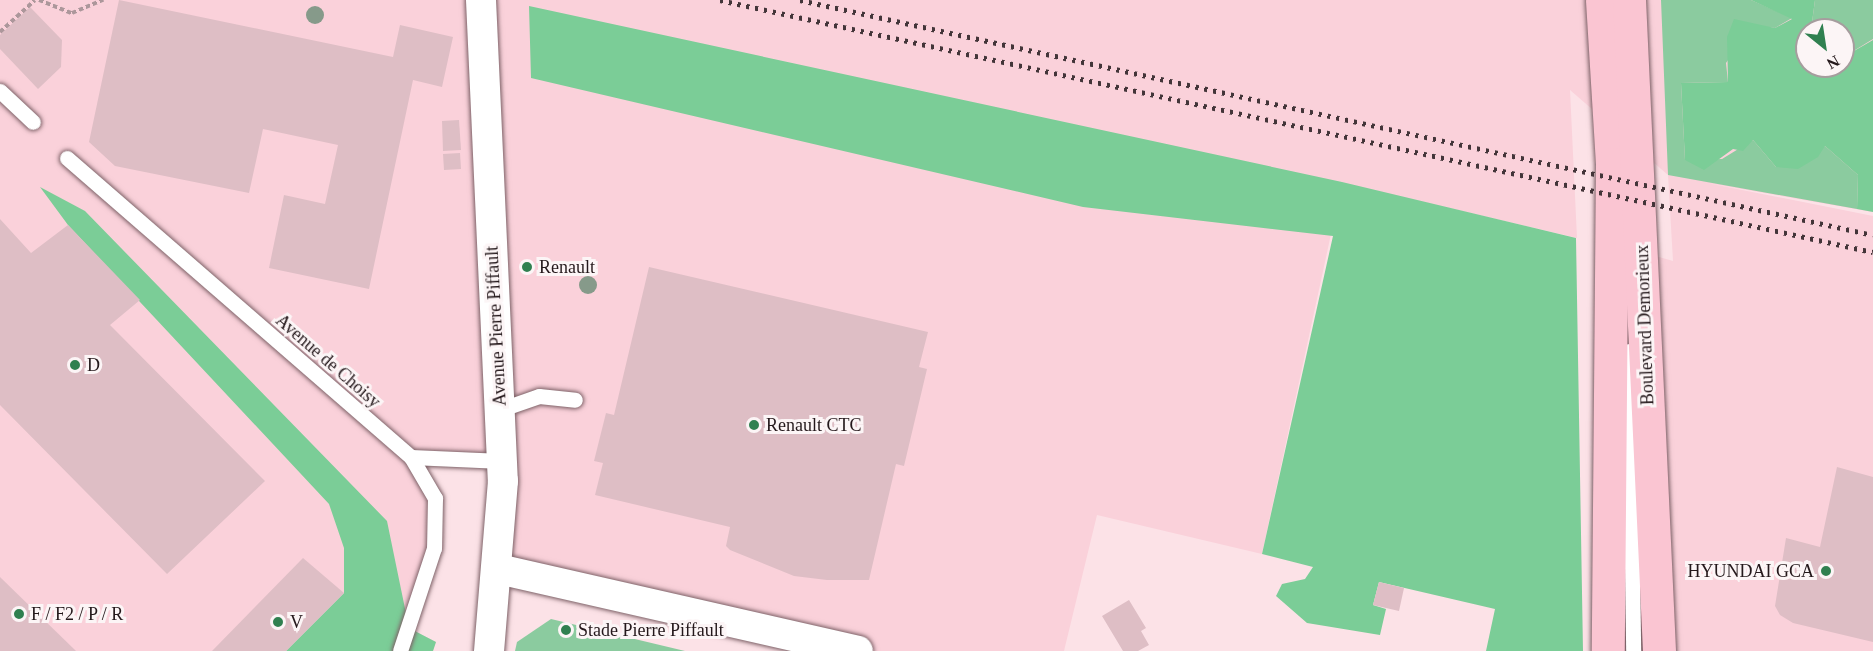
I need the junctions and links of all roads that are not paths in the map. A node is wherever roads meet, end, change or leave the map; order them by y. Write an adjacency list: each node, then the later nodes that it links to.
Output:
1 (481, 0): 9 (street, Avenue Pierre Piffault)
2 (1602, 0): 16 (main road, Boulevard Demorieux)
3 (1617, 0): 17 (lane)
4 (1629, 0): 18 (main road, Boulevard Demorieux)
5 (0, 91): 6 (lane)
6 (33, 122)
7 (67, 158): 10 (lane, Avenue de Choisy)
8 (575, 400): 9 (lane)
9 (499, 410): 11 (street, Avenue Pierre Piffault)
10 (411, 457): 11 (lane); 13 (lane, Avenue de Choisy)
11 (502, 461): 12 (street, Avenue Pierre Piffault)
12 (498, 568): 14 (street, Avenue Pierre Piffault); 15 (street)
13 (400, 651)
14 (489, 651)
15 (858, 651)
16 (1608, 651)
17 (1633, 651)
18 (1659, 651)

